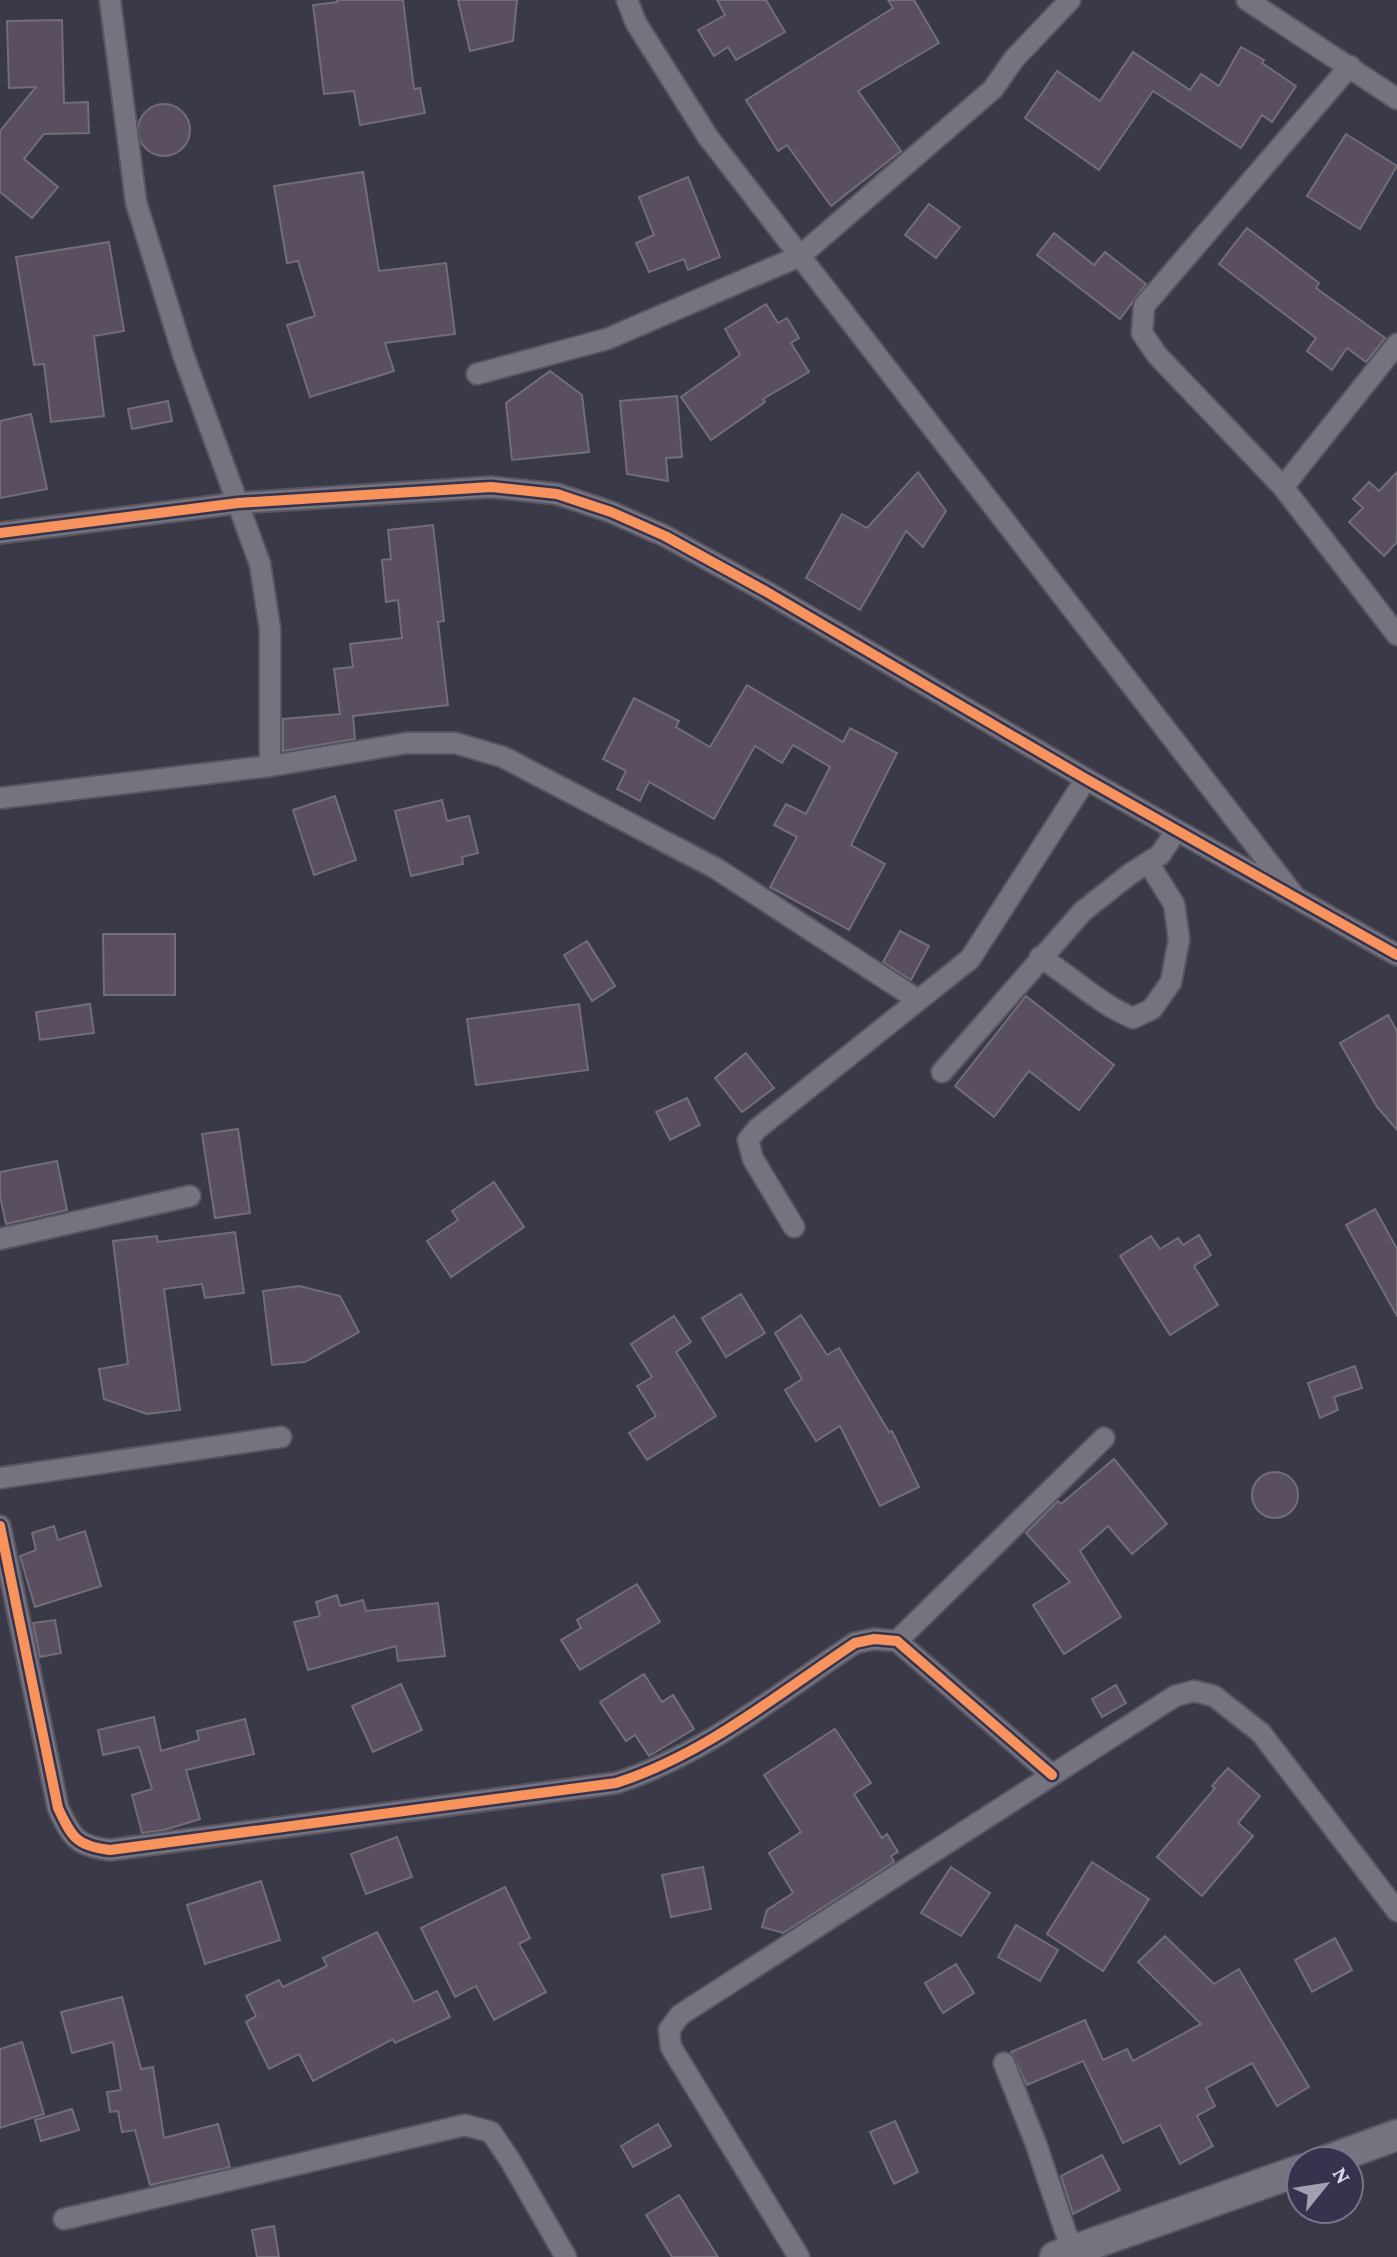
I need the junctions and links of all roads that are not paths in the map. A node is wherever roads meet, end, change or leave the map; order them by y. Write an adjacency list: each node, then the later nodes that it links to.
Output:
1 (110, 0): 11 (street)
2 (627, 0): 7 (street)
3 (1070, 0): 7 (street)
4 (1247, 0): 5 (street)
5 (1350, 66): 6 (street); 10 (street)
6 (1397, 99)
7 (800, 256): 9 (street); 19 (street)
8 (1397, 344): 10 (street)
9 (477, 374)
10 (1283, 487): 13 (street)
11 (238, 503): 12 (street); 14 (street); 15 (street)
12 (0, 533)
13 (1397, 635)
14 (270, 766): 16 (street); 22 (street)
15 (1086, 779): 17 (street); 22 (street)
16 (0, 798)
17 (1176, 831): 18 (street); 19 (street)
18 (1149, 864): 21 (street); 21 (street)
19 (1299, 902): 20 (street)
20 (1397, 955)
21 (1040, 957): 23 (street)
22 (918, 1000): 25 (street)
23 (942, 1072)
24 (190, 1196): 26 (street)
25 (794, 1227)
26 (0, 1239)
27 (281, 1437): 29 (street)
28 (1104, 1438): 31 (street)
29 (0, 1478)
30 (0, 1526): 31 (street)
31 (897, 1641): 32 (street)
32 (1052, 1775): 33 (street); 42 (street)
33 (1397, 1911)
34 (1004, 2063): 40 (street)
35 (1397, 2135): 36 (main road)
36 (1365, 2147)
37 (1285, 2177): 39 (main road)
38 (64, 2219): 41 (street)
39 (1113, 2248): 40 (main road)
40 (1064, 2254)
41 (566, 2257)
42 (799, 2257)

